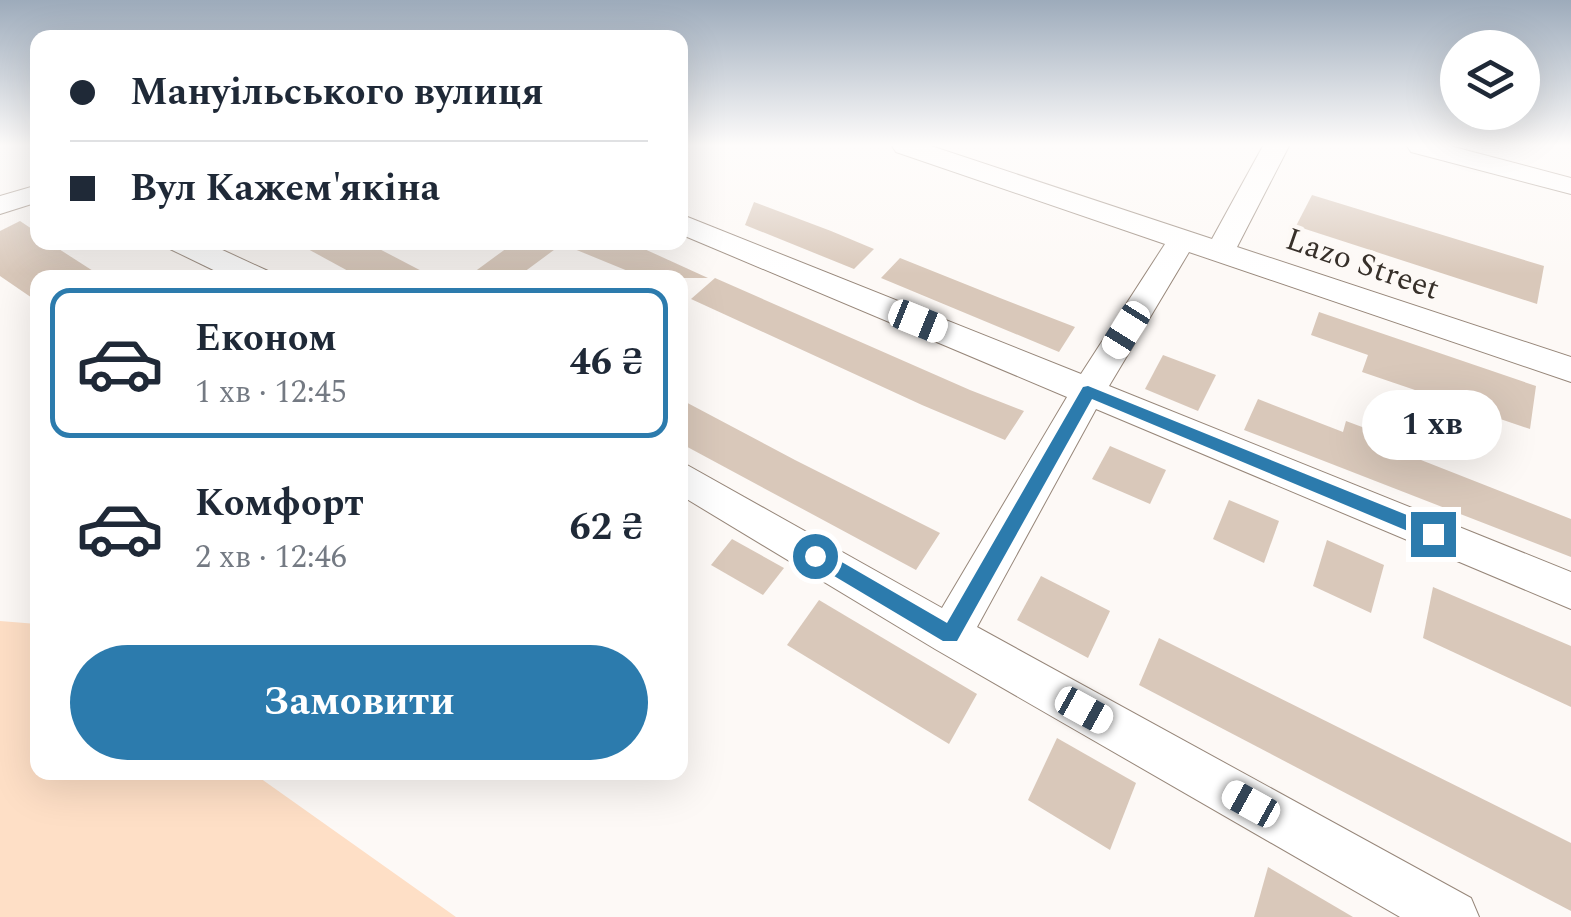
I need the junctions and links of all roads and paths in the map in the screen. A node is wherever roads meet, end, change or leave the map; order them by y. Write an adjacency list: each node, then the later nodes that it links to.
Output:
1 (1034, 189): 6 (street, Lazo Street)
2 (1253, 189): 8 (street)
3 (30, 196): 4 (street)
4 (0, 205)
5 (688, 226): 11 (street)
6 (1182, 238): 8 (street, Lazo Street); 11 (street)
7 (196, 250): 9 (street)
8 (1220, 251): 10 (street, Lazo Street)
9 (240, 270)
10 (1571, 370)
11 (1088, 391): 13 (street); 14 (street)
12 (688, 481): 14 (street)
13 (1571, 590)
14 (950, 635): 15 (street)
15 (1452, 917)

